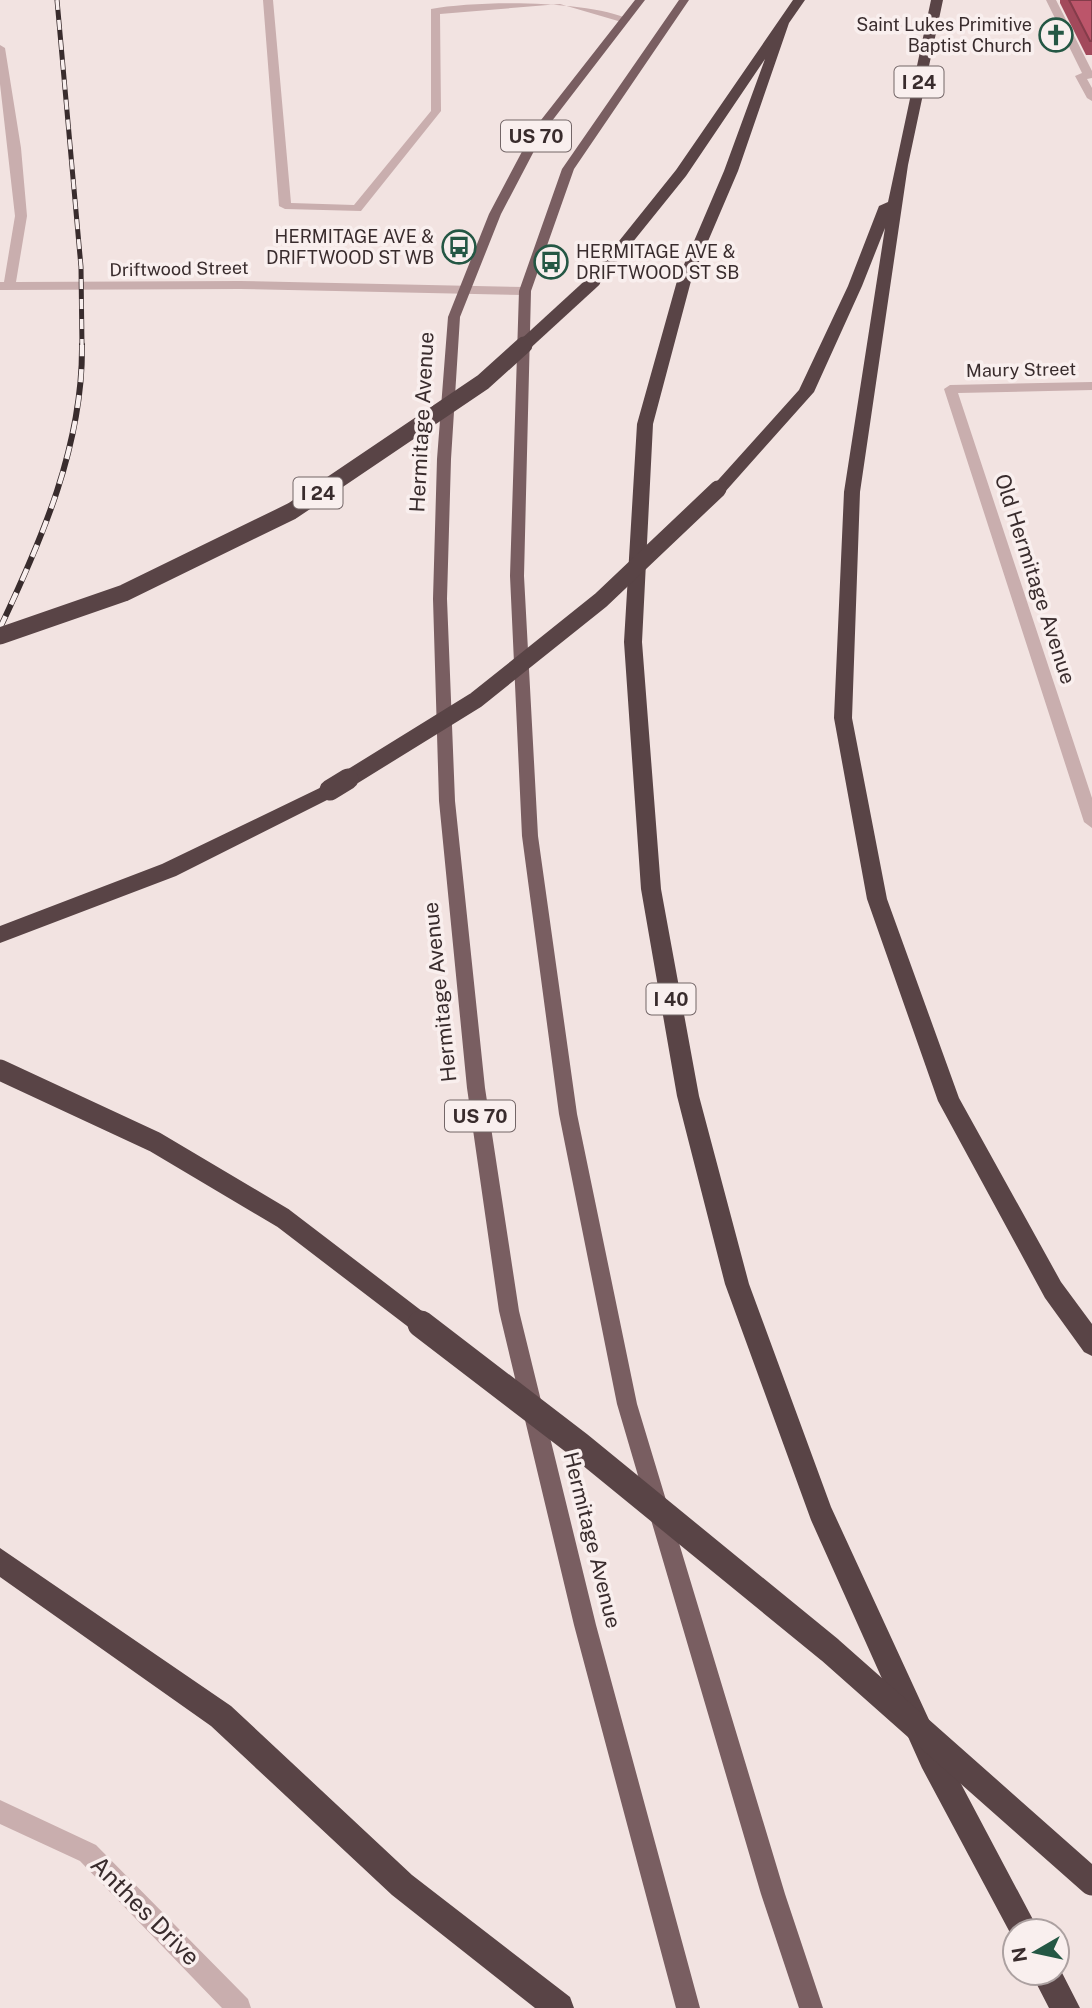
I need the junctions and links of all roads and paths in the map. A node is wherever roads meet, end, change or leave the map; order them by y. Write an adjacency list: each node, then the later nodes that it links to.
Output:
1 (268, 0): 8 (street)
2 (640, 0): 9 (main road, Hermitage Avenue / US 70)
3 (684, 0): 16 (main road, US 70)
4 (799, 0): 10 (highway, I 24)
5 (937, 0): 14 (highway, I 24)
6 (1051, 0): 12 (street)
7 (559, 1): 8 (street); 9 (street)
8 (435, 6)
9 (625, 20): 17 (main road, Hermitage Avenue / US 70)
10 (784, 24): 20 (highway, I 24, bridge); 28 (highway, I 40)
11 (0, 48): 15 (street)
12 (1087, 76): 13 (street)
13 (1092, 98)
14 (901, 165): 22 (highway, I 24, bridge); 24 (highway)
15 (4, 287): 17 (street, Driftwood Street)
16 (526, 291): 17 (street, Driftwood Street); 33 (main road, US 70)
17 (463, 292): 32 (main road, Hermitage Avenue / US 70)
18 (1092, 386): 19 (street, Maury Street)
19 (950, 389): 21 (street, Old Hermitage Avenue)
20 (0, 636)
21 (1092, 822)
22 (0, 935)
23 (0, 1070): 27 (highway, bridge)
24 (1092, 1344)
25 (0, 1561): 31 (highway)
26 (0, 1812): 30 (street, Anthes Drive)
27 (1092, 1882)
28 (1017, 1917)
29 (1054, 1987): 34 (highway)
30 (239, 2008)
31 (559, 2008)
32 (688, 2008)
33 (811, 2008)
34 (1065, 2008)

